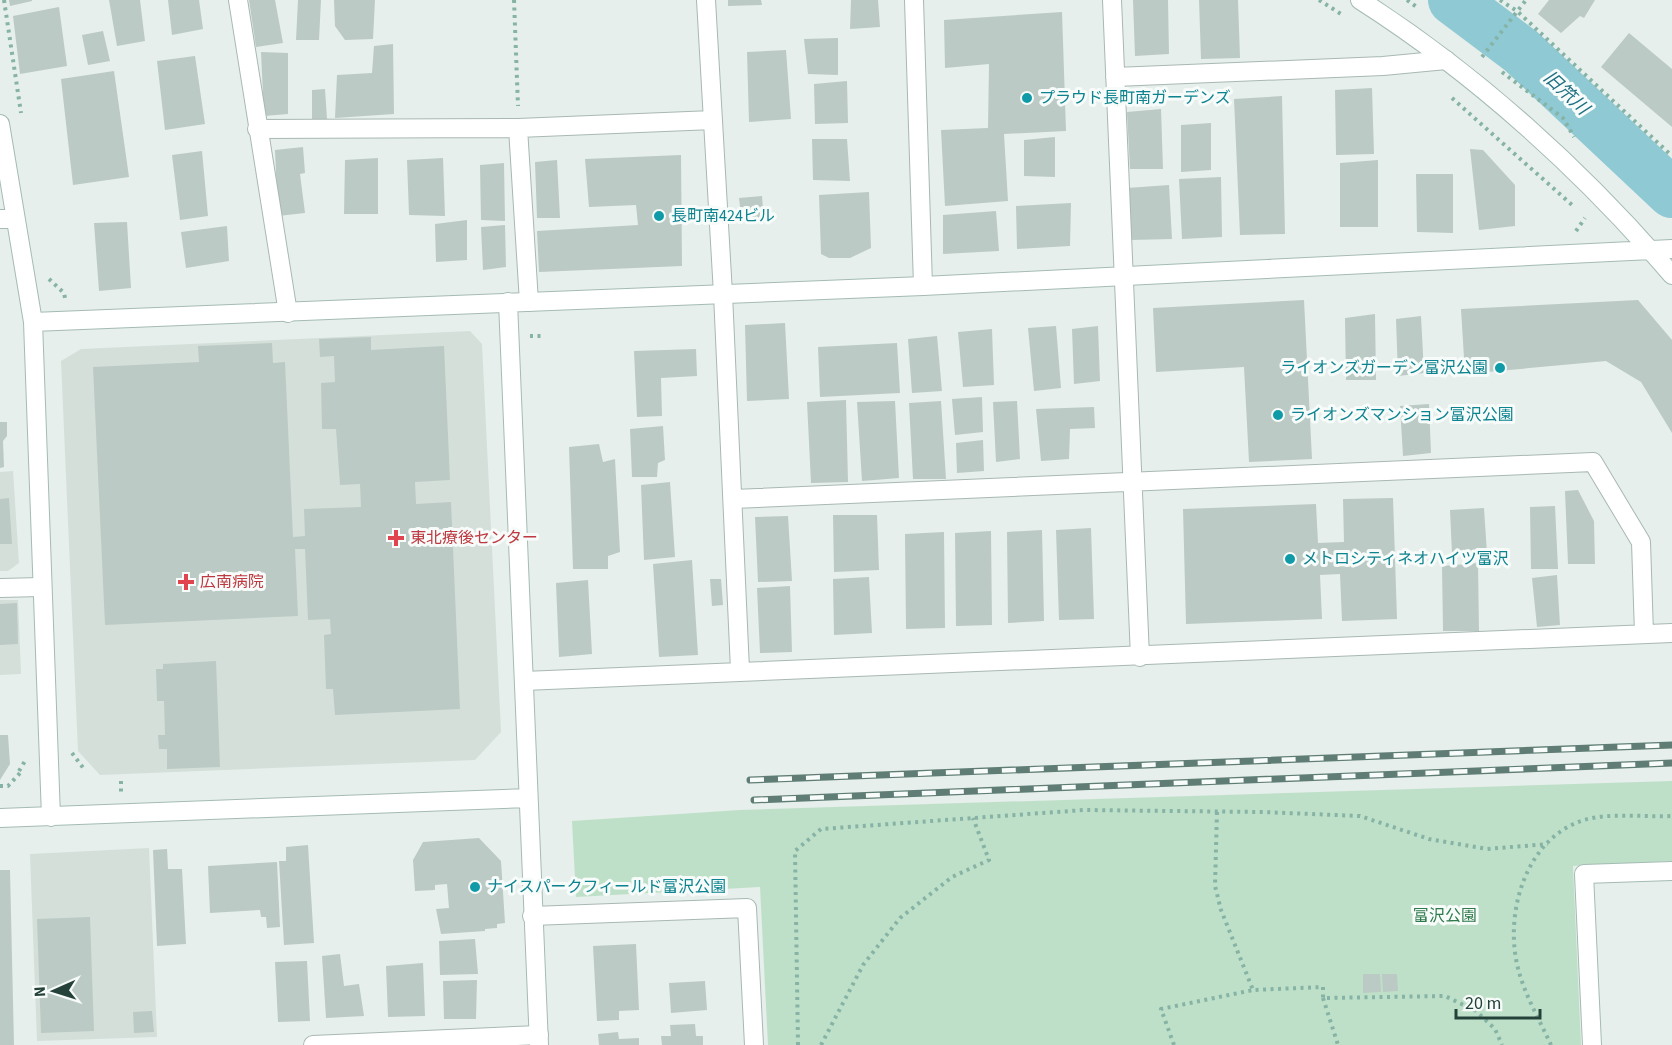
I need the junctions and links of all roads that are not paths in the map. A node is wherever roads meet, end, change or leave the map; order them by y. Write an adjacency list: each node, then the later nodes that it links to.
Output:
1 (238, 0): 11 (street)
2 (706, 0): 8 (street)
3 (914, 0): 17 (street)
4 (1112, 0): 7 (street)
5 (1360, 0): 6 (street)
6 (1446, 60): 7 (street); 14 (street)
7 (1115, 77): 15 (street)
8 (713, 120): 10 (street); 18 (street)
9 (0, 124): 12 (street)
10 (518, 128): 11 (street); 20 (street)
11 (257, 129): 21 (street)
12 (8, 219): 22 (street)
13 (1672, 249): 14 (street)
14 (1650, 250): 15 (street); 16 (street)
15 (1124, 275): 17 (street); 23 (street)
16 (1672, 275)
17 (923, 286): 18 (street)
18 (723, 294): 20 (street); 24 (street)
19 (508, 302): 20 (street); 21 (street); 31 (street)
20 (529, 302)
21 (288, 314): 22 (street)
22 (33, 322): 25 (street)
23 (1132, 481): 24 (street); 28 (street); 29 (street)
24 (733, 499): 30 (street)
25 (41, 587): 26 (street); 33 (street)
26 (0, 588)
27 (1672, 633): 28 (street)
28 (1644, 634): 29 (street)
29 (1140, 657): 30 (street)
30 (740, 670): 31 (street)
31 (524, 681): 32 (street)
32 (528, 798): 33 (street); 36 (street)
33 (51, 817): 34 (street)
34 (0, 819)
35 (1672, 871): 41 (street)
36 (532, 916): 37 (street); 40 (street)
37 (539, 1040): 38 (street)
38 (338, 1044): 39 (street)
39 (313, 1045)
40 (754, 1045)
41 (1592, 1045)

